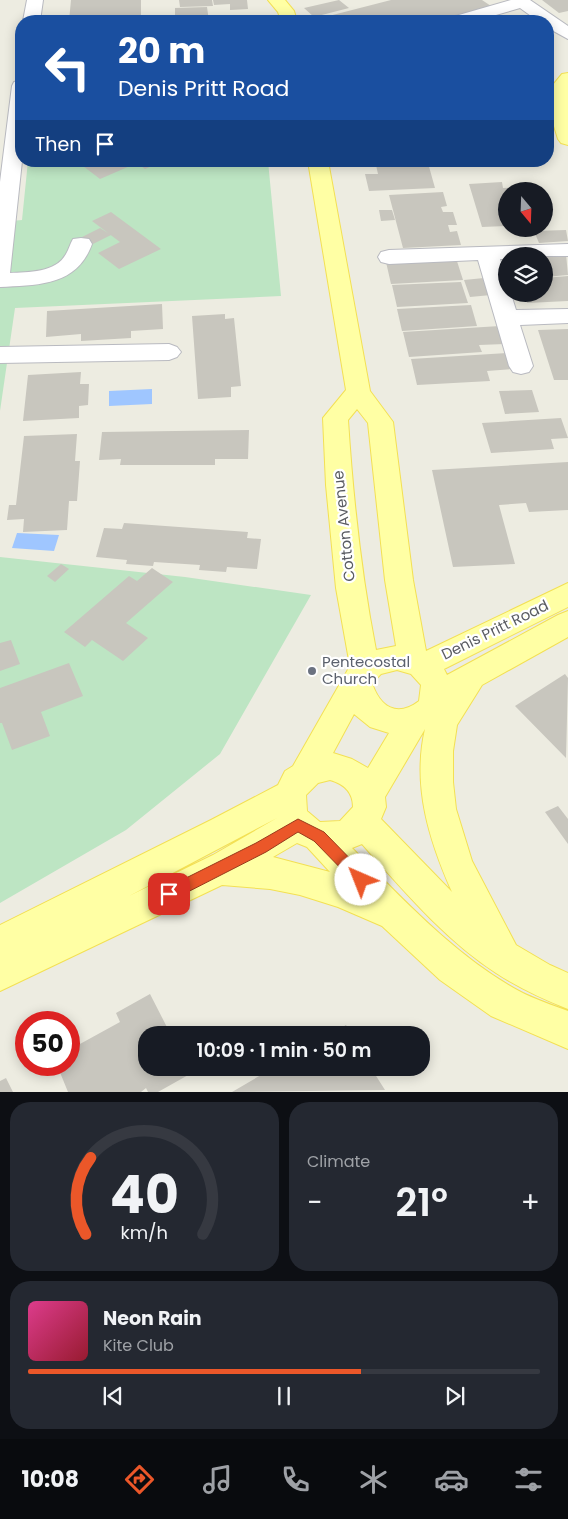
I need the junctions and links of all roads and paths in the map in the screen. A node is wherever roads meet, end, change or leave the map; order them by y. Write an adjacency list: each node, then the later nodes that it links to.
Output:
1 (35, 0): 3 (street)
2 (520, 1): 4 (street); 5 (street)
3 (33, 15)
4 (477, 15)
5 (540, 15)
6 (554, 24): 7 (street)
7 (568, 34)
8 (568, 78): 10 (main road)
9 (15, 91): 12 (street)
10 (554, 105)
11 (554, 112): 13 (main road)
12 (7, 129): 19 (street)
13 (568, 139)
14 (319, 167): 25 (main road)
15 (81, 244): 19 (street)
16 (568, 250): 17 (street)
17 (488, 253): 18 (street); 21 (street)
18 (389, 257)
19 (0, 269)
20 (568, 316): 21 (street)
21 (508, 318): 24 (street)
22 (169, 352): 23 (street)
23 (0, 355)
24 (521, 366)
25 (358, 392): 28 (main road); 29 (main road, Cotton Avenue)
26 (568, 594): 28 (main road, Denis Pritt Road)
27 (568, 623): 30 (main road, Denis Pritt Road)
28 (418, 664): 29 (main road); 31 (main road)
29 (361, 676): 32 (main road); 33 (main road)
30 (472, 676): 31 (main road, Denis Pritt Road); 38 (main road)
31 (436, 696): 32 (main road)
32 (414, 719): 34 (main road)
33 (303, 807): 34 (main road); 34 (main road); 35 (main road); 36 (main road); 37 (main road)
34 (366, 809): 38 (main road)
35 (219, 869): 36 (main road); 39 (main road)
36 (402, 922): 41 (main road)
37 (0, 943)
38 (504, 958): 40 (main road)
39 (0, 973)
40 (568, 991)
41 (568, 1030)

